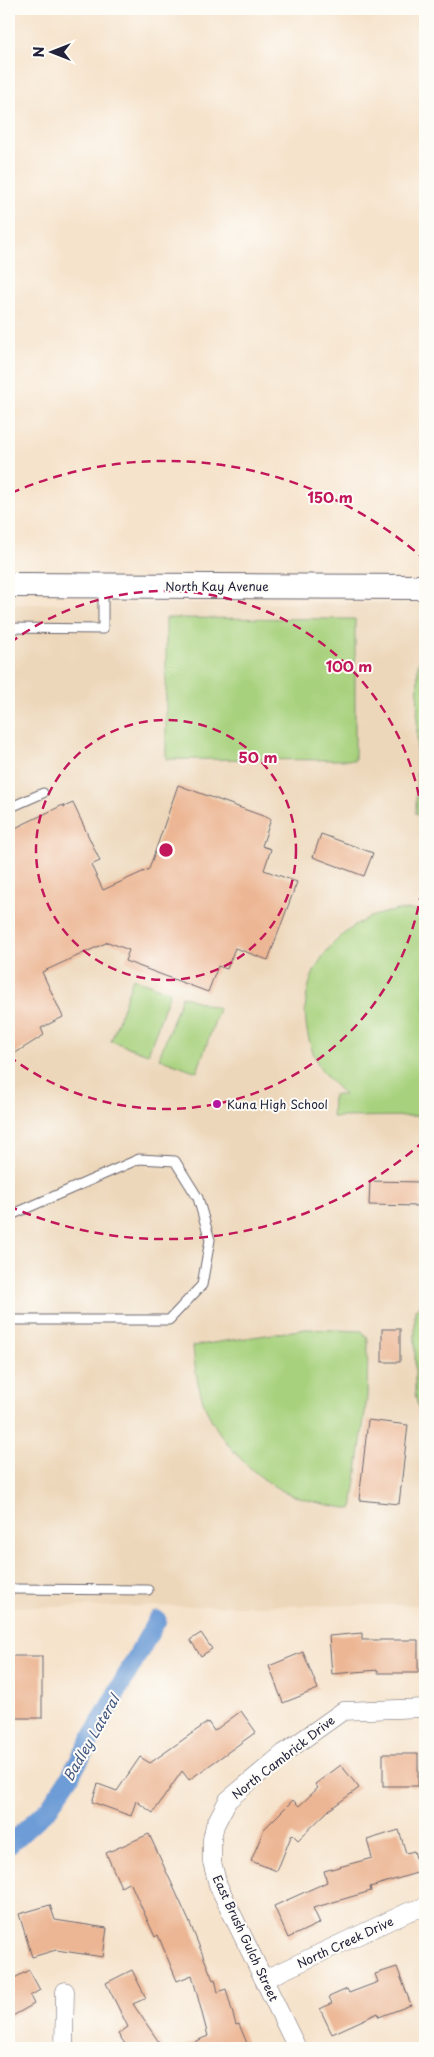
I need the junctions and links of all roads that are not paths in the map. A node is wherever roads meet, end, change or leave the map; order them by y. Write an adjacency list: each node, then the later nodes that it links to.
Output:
1 (9, 585): 2 (street, North Kay Avenue)
2 (103, 586): 3 (street, North Kay Avenue); 4 (lane)
3 (425, 587)
4 (9, 628)
5 (43, 793): 6 (lane)
6 (9, 808)
7 (9, 1216): 8 (lane)
8 (9, 1320)
9 (9, 1589): 10 (lane)
10 (148, 1590)
11 (425, 1708): 12 (street, North Cambrick Drive)
12 (215, 1824): 14 (street, East Brush Gulch Street)
13 (425, 1907): 14 (street, North Creek Drive)
14 (265, 1979): 17 (street, East Brush Gulch Street)
15 (65, 1991): 16 (street)
16 (61, 2048)
17 (297, 2048)

